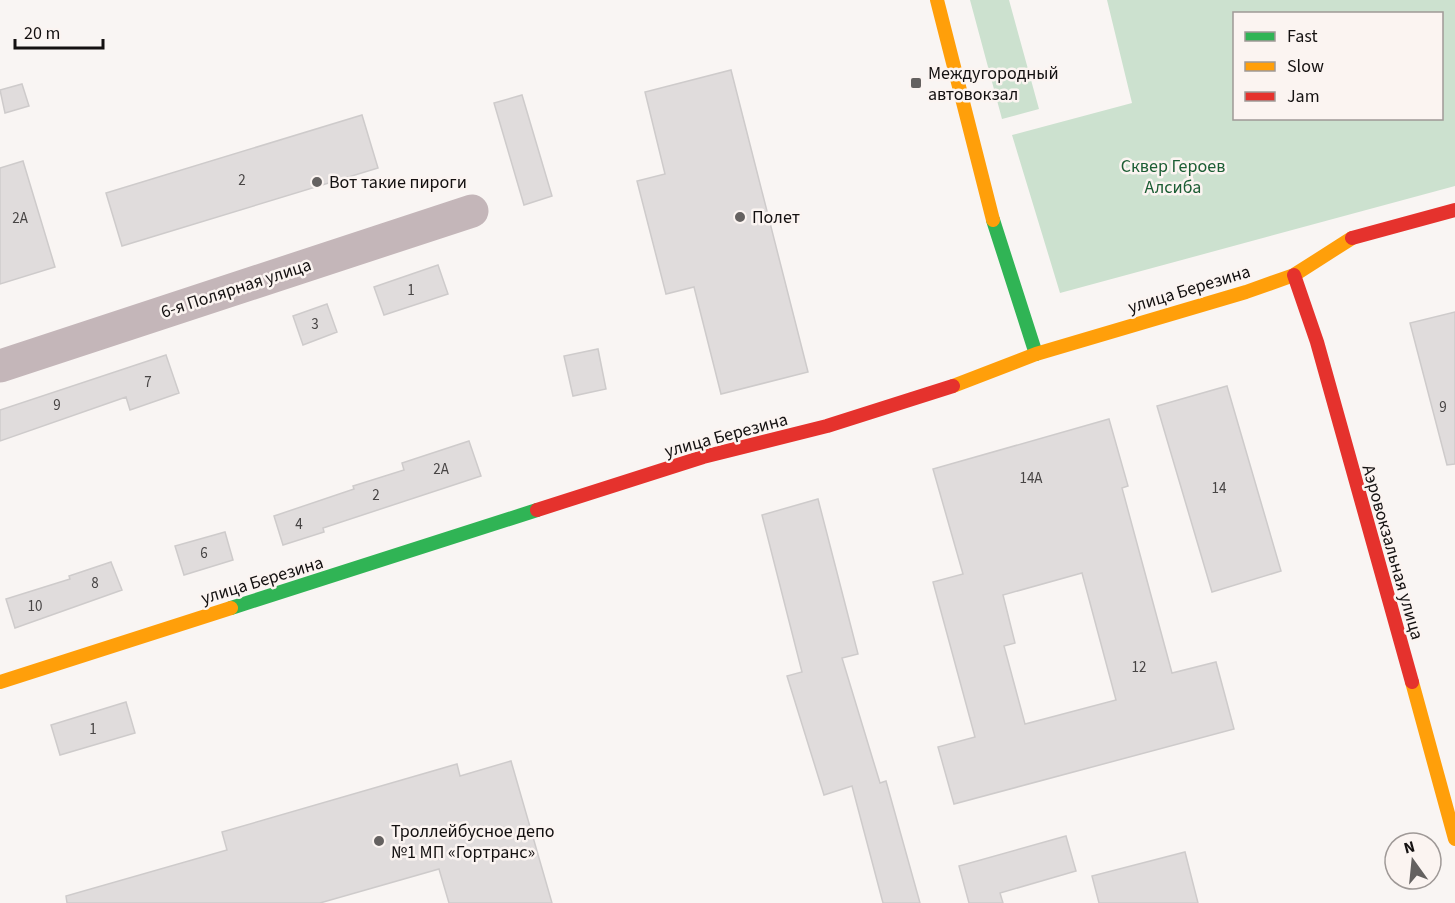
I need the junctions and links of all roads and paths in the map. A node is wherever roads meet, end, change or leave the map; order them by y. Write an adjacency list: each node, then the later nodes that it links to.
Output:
1 (938, 0): 5 (street)
2 (1455, 210): 4 (street, улица Березина)
3 (472, 211): 6 (street, 6-я Полярная улица)
4 (1294, 275): 5 (street, улица Березина); 8 (street, Аэровокзальная улица)
5 (1036, 354): 7 (street, улица Березина)
6 (0, 366)
7 (0, 682)
8 (1455, 839)

